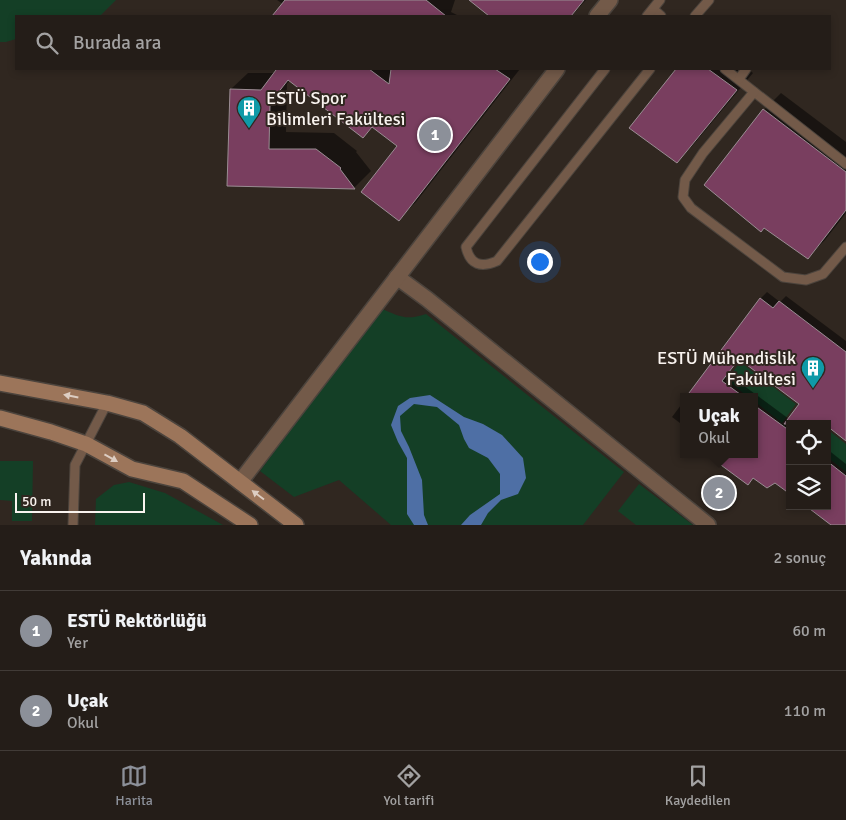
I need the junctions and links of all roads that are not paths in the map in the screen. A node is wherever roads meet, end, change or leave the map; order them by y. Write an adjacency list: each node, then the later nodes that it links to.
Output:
1 (610, 0): 5 (street)
2 (660, 0): 4 (lane)
3 (709, 0): 6 (lane)
4 (650, 13)
5 (598, 15)
6 (696, 15)
7 (556, 70): 16 (street)
8 (604, 70): 9 (lane)
9 (649, 70)
10 (726, 70): 12 (lane)
11 (745, 70): 12 (lane)
12 (738, 78): 13 (lane)
13 (754, 92): 14 (lane); 15 (lane)
14 (846, 164)
15 (846, 247)
16 (397, 277): 21 (street); 25 (street)
17 (0, 383): 18 (street, one-way to 17)
18 (107, 403): 20 (lane); 21 (street)
19 (0, 418): 20 (street)
20 (86, 444): 22 (lane); 23 (street, one-way to 23)
21 (240, 482): 24 (street, one-way to 21)
22 (73, 525)
23 (250, 525)
24 (296, 525)
25 (708, 525)

